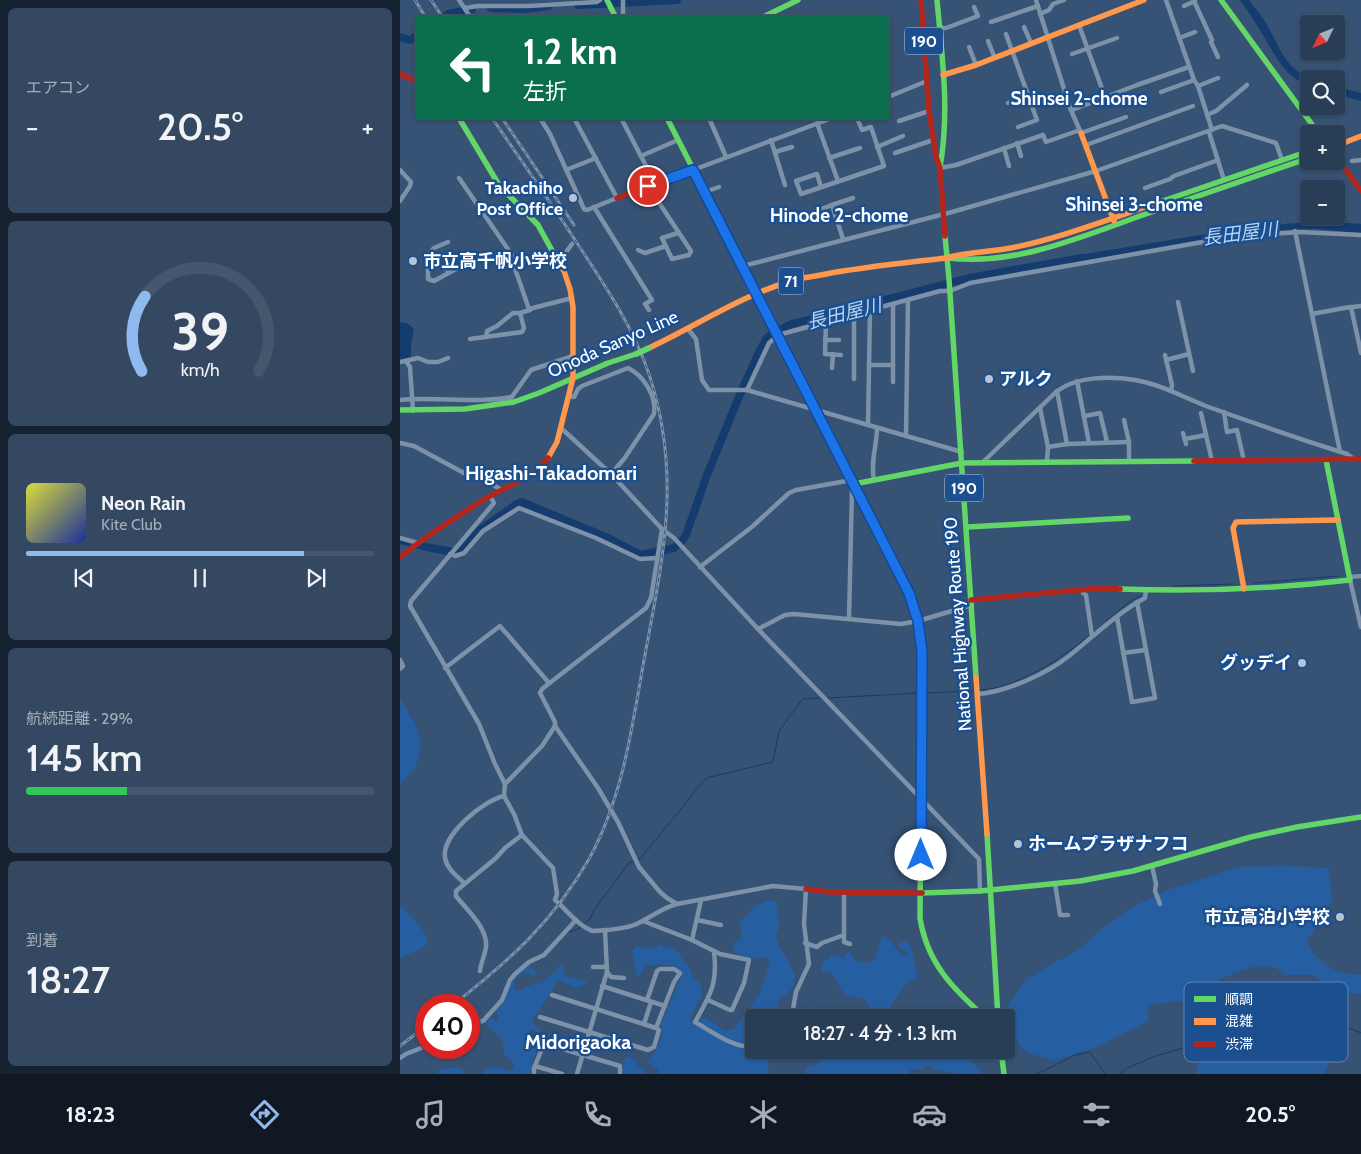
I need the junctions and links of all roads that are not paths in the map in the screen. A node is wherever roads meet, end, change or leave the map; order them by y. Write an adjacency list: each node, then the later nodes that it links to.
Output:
1 (460, 0): 21 (street)
2 (495, 0): 16 (street)
3 (510, 0): 17 (street)
4 (600, 0): 17 (street)
5 (623, 0): 25 (street)
6 (798, 0): 26 (main road)
7 (921, 0): 51 (main road, National Highway Route 190 / 190)
8 (937, 0): 30 (main road, National Highway Route 190 / 190)
9 (1036, 0): 18 (street)
10 (1064, 0): 22 (street)
11 (1144, 0): 28 (main road)
12 (1166, 0): 35 (street)
13 (1221, 0): 76 (main road)
14 (1195, 1): 19 (street); 43 (street)
15 (609, 3): 24 (main road)
16 (495, 6): 17 (street); 21 (street)
17 (510, 6)
18 (1038, 6): 22 (street); 27 (street)
19 (1184, 6)
20 (974, 7): 30 (street)
21 (466, 10): 23 (street)
22 (1040, 14): 33 (street)
23 (469, 15)
24 (615, 15)
25 (623, 15)
26 (767, 15)
27 (991, 23)
28 (1079, 25): 33 (main road); 40 (street)
29 (1024, 27): 37 (street)
30 (939, 28): 47 (main road, National Highway Route 190 / 190)
31 (1195, 32): 35 (street)
32 (1006, 34): 39 (street)
33 (1047, 37): 37 (main road); 60 (street)
34 (1118, 38): 40 (street)
35 (1179, 38): 45 (street)
36 (988, 41): 42 (street)
37 (1031, 43): 39 (main road)
38 (969, 47): 44 (street)
39 (1012, 50): 42 (main road); 55 (street)
40 (1087, 50): 41 (street); 57 (street)
41 (1072, 54)
42 (994, 56): 44 (main road)
43 (1218, 57)
44 (976, 65): 47 (main road)
45 (1189, 67): 49 (street); 57 (street)
46 (400, 74): 50 (main road)
47 (943, 75): 64 (main road, National Highway Route 190 / 190)
48 (1218, 78): 53 (street)
49 (1194, 80): 53 (street); 54 (street)
50 (415, 81)
51 (928, 81): 56 (street); 61 (main road, National Highway Route 190 / 190)
52 (1247, 85): 62 (street)
53 (1198, 86): 62 (street)
54 (1160, 92)
55 (1028, 95): 58 (street); 77 (street)
56 (890, 96)
57 (1105, 97): 60 (street)
58 (1008, 103)
59 (1193, 106): 87 (street)
60 (1072, 110): 79 (street)
61 (929, 111): 73 (street); 74 (main road, National Highway Route 190 / 190)
62 (1207, 114): 78 (street)
63 (1126, 117): 79 (street)
64 (946, 119): 74 (main road); 106 (main road, National Highway Route 190 / 190)
65 (459, 120): 141 (main road)
66 (541, 120): 109 (street)
67 (575, 120): 98 (street)
68 (622, 120): 95 (street)
69 (668, 120): 82 (main road)
70 (710, 120): 97 (street)
71 (826, 120): 75 (street)
72 (858, 120): 89 (street)
73 (899, 121)
74 (930, 121): 84 (main road, National Highway Route 190 / 190)
75 (817, 123): 83 (street); 99 (street)
76 (1312, 125)
77 (1018, 127)
78 (1210, 131): 100 (street); 101 (street); 111 (street)
79 (1081, 132): 86 (street); 87 (main road)
80 (904, 136): 89 (street)
81 (1359, 136): 85 (main road)
82 (678, 140): 95 (street); 110 (main road)
83 (771, 140): 92 (street); 97 (street)
84 (933, 140): 93 (street); 106 (main road, National Highway Route 190 / 190)
85 (1345, 142)
86 (1017, 143): 91 (street); 96 (street)
87 (1086, 145): 111 (main road)
88 (792, 146): 92 (street)
89 (877, 147): 114 (street)
90 (860, 148): 99 (street)
91 (1004, 148): 105 (street); 106 (street)
92 (775, 152): 116 (street)
93 (895, 153)
94 (1300, 155): 101 (main road)
95 (641, 156): 115 (street)
96 (1021, 156)
97 (726, 157): 110 (street)
98 (596, 158): 109 (street); 122 (street)
99 (829, 158): 114 (street)
100 (1218, 160): 113 (street); 119 (street)
101 (1282, 160): 113 (main road)
102 (1361, 160): 104 (street)
103 (1300, 161): 130 (main road)
104 (1352, 161)
105 (1008, 166)
106 (940, 168): 127 (main road, National Highway Route 190 / 190)
107 (1345, 169): 120 (main road)
108 (400, 170): 124 (street)
109 (566, 170): 126 (street)
110 (693, 170): 115 (main road); 121 (main road)
111 (1096, 171): 127 (street); 129 (main road)
112 (459, 178): 147 (street)
113 (1224, 180): 129 (main road)
114 (838, 181): 118 (street)
115 (652, 185): 122 (main road); 132 (street)
116 (785, 185)
117 (720, 187): 121 (street)
118 (821, 187): 118 (street)
119 (1146, 188)
120 (1361, 191)
121 (705, 192): 142 (main road)
122 (617, 198): 126 (street)
123 (853, 198): 125 (street)
124 (400, 201)
125 (832, 206): 128 (street); 134 (street)
126 (594, 207): 154 (street)
127 (944, 214): 134 (street); 139 (main road, National Highway Route 190 / 190)
128 (805, 216)
129 (1113, 218): 130 (main road); 139 (main road)
130 (1116, 226): 139 (main road)
131 (1296, 232): 133 (street); 145 (street); 158 (street)
132 (678, 233): 137 (street); 137 (street)
133 (1361, 235)
134 (843, 239): 142 (street)
135 (448, 242): 140 (street)
136 (572, 244): 141 (street)
137 (666, 246): 138 (street)
138 (638, 250)
139 (946, 258): 145 (main road, National Highway Route 190 / 190); 146 (main road, Onoda Sanyo Line / 71)
140 (428, 261): 144 (street); 144 (street)
141 (559, 262): 147 (main road)
142 (743, 266): 146 (main road)
143 (456, 269): 144 (street)
144 (450, 271)
145 (950, 289): 148 (street); 213 (main road, National Highway Route 190 / 190)
146 (756, 294): 160 (main road, Onoda Sanyo Line / 71); 161 (main road)
147 (572, 298): 170 (main road)
148 (908, 300): 150 (street); 206 (street)
149 (1178, 302): 168 (street)
150 (893, 304): 155 (street); 176 (street)
151 (1361, 306): 152 (street)
152 (1351, 307): 158 (street); 166 (street)
153 (530, 310): 156 (street)
154 (649, 310)
155 (870, 310): 157 (street); 175 (street)
156 (520, 313): 162 (street); 162 (street)
157 (854, 314): 159 (street); 181 (street)
158 (1312, 314): 214 (street)
159 (826, 321): 161 (street); 164 (street)
160 (688, 329): 180 (main road, Onoda Sanyo Line / 71, bridge); 184 (street)
161 (778, 334): 184 (street); 195 (main road)
162 (486, 337): 163 (street)
163 (470, 339)
164 (825, 340): 165 (street); 167 (street)
165 (839, 340)
166 (1361, 353)
167 (833, 354): 169 (street); 178 (street)
168 (1189, 354): 179 (street); 186 (street)
169 (841, 355)
170 (573, 356): 180 (main road); 188 (street)
171 (448, 358): 172 (street)
172 (414, 359): 173 (street); 177 (street)
173 (406, 361): 174 (street); 177 (street)
174 (400, 362)
175 (869, 365): 176 (street); 201 (street)
176 (893, 365): 183 (street)
177 (410, 366): 189 (street)
178 (832, 368)
179 (1193, 371)
180 (573, 378): 187 (main road); 191 (main road, Onoda Sanyo Line / 71)
181 (854, 380)
182 (1077, 381): 185 (street); 186 (street); 199 (street)
183 (893, 382)
184 (746, 390): 195 (street)
185 (1057, 391): 192 (street); 211 (street)
186 (1170, 391): 196 (street)
187 (569, 396): 202 (main road); 223 (street)
188 (512, 397): 189 (street); 191 (street)
189 (413, 399): 190 (street); 194 (street)
190 (400, 400)
191 (508, 403): 194 (main road, Onoda Sanyo Line / 71)
192 (1040, 408): 212 (street); 220 (street)
193 (400, 410): 194 (main road, Onoda Sanyo Line / 71)
194 (413, 411): 197 (main road, Onoda Sanyo Line / 71)
195 (817, 411): 201 (street); 225 (main road)
196 (1224, 412): 214 (street); 219 (street)
197 (400, 413)
198 (1201, 413): 205 (street)
199 (1085, 416): 207 (street); 210 (street)
200 (1124, 420): 208 (street)
201 (868, 425): 203 (street)
202 (561, 428): 223 (street); 226 (main road)
203 (877, 428): 206 (street); 224 (street)
204 (1183, 433): 205 (street)
205 (1206, 435): 218 (street)
206 (906, 436): 213 (street)
207 (1107, 442): 208 (street); 210 (street)
208 (1129, 442): 217 (street)
209 (400, 443): 226 (street)
210 (1090, 443): 211 (street)
211 (1067, 444): 212 (street)
212 (1048, 447): 221 (street)
213 (962, 452): 222 (main road, National Highway Route 190 / 190)
214 (1340, 452): 215 (street)
215 (1358, 459): 216 (main road)
216 (1326, 460): 219 (main road); 229 (main road)
217 (1129, 461): 218 (main road); 221 (main road)
218 (1212, 461): 219 (main road)
219 (1244, 461)
220 (983, 462): 221 (main road); 222 (main road)
221 (1047, 462)
222 (962, 463): 224 (main road); 230 (main road, National Highway Route 190 / 190)
223 (611, 474): 231 (street)
224 (874, 480): 225 (main road)
225 (853, 482): 237 (street); 246 (street); 247 (main road)
226 (502, 490): 227 (main road)
227 (490, 496): 233 (main road); 234 (street)
228 (1128, 518): 230 (main road)
229 (1338, 520): 239 (main road); 241 (main road)
230 (966, 527): 243 (main road, National Highway Route 190 / 190)
231 (662, 530): 236 (street); 237 (street)
232 (400, 538): 233 (street)
233 (418, 543): 235 (main road)
234 (452, 552): 236 (street); 254 (street)
235 (400, 557)
236 (658, 557): 256 (street)
237 (700, 567): 249 (street)
238 (1361, 576): 239 (street)
239 (1350, 579): 241 (main road); 248 (street)
240 (1083, 589): 242 (main road); 243 (main road); 250 (street)
241 (1244, 589): 242 (main road)
242 (1146, 590): 244 (street)
243 (971, 602): 247 (street); 257 (main road, National Highway Route 190 / 190)
244 (1137, 602): 245 (street); 251 (street)
245 (1116, 617): 250 (street); 252 (street)
246 (849, 619): 247 (street); 249 (street)
247 (918, 621): 261 (main road)
248 (1361, 627)
249 (758, 629): 261 (street)
250 (1092, 636): 257 (street)
251 (1146, 650): 252 (street); 252 (street)
252 (1123, 653)
253 (400, 660): 255 (street)
254 (446, 668): 256 (street); 259 (street)
255 (400, 669)
256 (550, 683): 258 (street)
257 (978, 692): 268 (main road, National Highway Route 190 / 190)
258 (555, 726): 259 (street); 273 (street)
259 (505, 784): 260 (street)
260 (504, 796): 263 (street); 265 (street)
261 (921, 798): 269 (street); 271 (main road)
262 (1361, 817): 264 (main road)
263 (522, 835): 265 (street); 276 (street)
264 (1152, 866): 266 (main road); 274 (street)
265 (464, 882): 287 (street)
266 (1055, 884): 268 (main road); 275 (street)
267 (806, 889): 270 (main road); 272 (street); 283 (street)
268 (991, 890): 269 (main road); 298 (main road, National Highway Route 190 / 190)
269 (980, 891): 271 (main road)
270 (844, 892): 271 (main road); 281 (street)
271 (920, 893): 297 (main road)
272 (701, 900): 273 (street); 277 (street)
273 (677, 904): 278 (street)
274 (1160, 904)
275 (1068, 915)
276 (576, 920): 280 (street); 300 (street)
277 (697, 920): 279 (street); 282 (street)
278 (643, 921): 280 (street); 282 (street)
279 (722, 925)
280 (605, 930): 288 (street)
281 (844, 935): 283 (street); 284 (street)
282 (692, 940): 285 (street)
283 (805, 943): 296 (street)
284 (850, 944)
285 (714, 952): 292 (street); 292 (street)
286 (592, 967): 288 (street)
287 (480, 970)
288 (607, 970): 289 (street); 290 (street)
289 (624, 978)
290 (602, 986): 293 (street); 295 (street)
291 (552, 995): 295 (street)
292 (708, 1000): 304 (street)
293 (649, 1001): 294 (street); 294 (street); 301 (street)
294 (664, 1006): 302 (street)
295 (595, 1008): 301 (street); 303 (street)
296 (791, 1009)
297 (977, 1009)
298 (998, 1009)
299 (540, 1017): 303 (street)
300 (480, 1021)
301 (644, 1024): 302 (street)
302 (656, 1028): 303 (street)
303 (588, 1032): 306 (street)
304 (745, 1047)
305 (415, 1050): 307 (street)
306 (582, 1056): 309 (street); 312 (street); 313 (street)
307 (400, 1058)
308 (1002, 1059): 314 (main road)
309 (535, 1066): 310 (street); 311 (street)
310 (534, 1074)
311 (562, 1074)
312 (577, 1074)
313 (620, 1074)
314 (1004, 1074)

